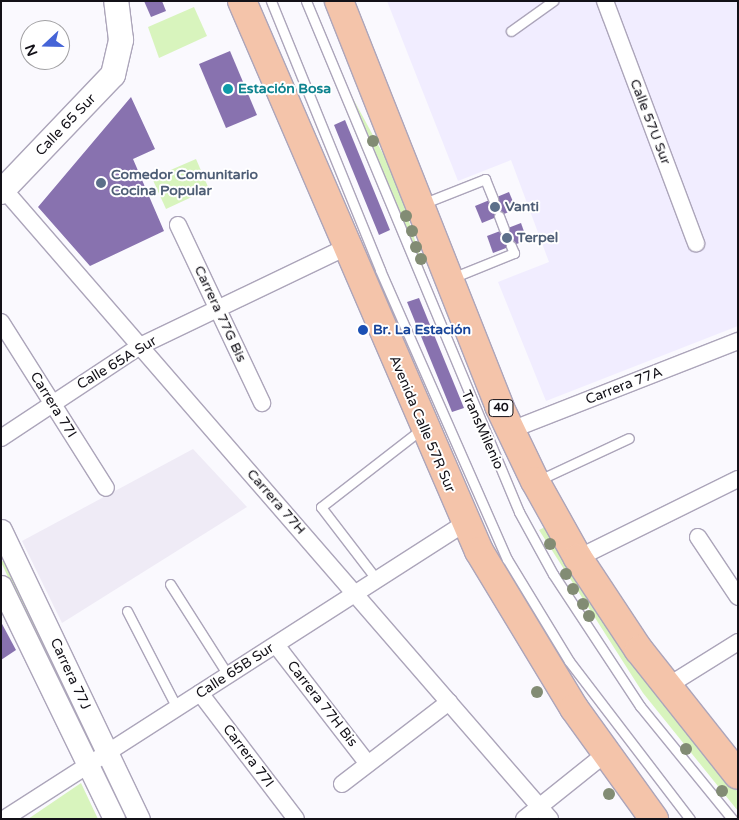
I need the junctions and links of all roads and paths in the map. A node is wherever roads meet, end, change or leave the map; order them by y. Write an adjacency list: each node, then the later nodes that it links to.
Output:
1 (116, 1): 9 (main road, Calle 65 Sur)
2 (242, 1): 17 (highway, Avenida Calle 57R Sur)
3 (271, 1): 65 (lane)
4 (306, 1): 66 (lane, TransMilenio)
5 (339, 1): 11 (highway, 40)
6 (553, 1): 8 (lane)
7 (604, 1): 15 (street, Calle 57U Sur)
8 (511, 31)
9 (2, 189): 22 (street, Carrera 77H)
10 (493, 199): 11 (lane)
11 (422, 204): 18 (highway, 40)
12 (499, 216): 14 (lane)
13 (178, 225): 19 (street, Carrera 77G Bis)
14 (504, 229)
15 (696, 244)
16 (511, 246): 18 (lane)
17 (347, 247): 19 (street, Calle 65A Sur); 25 (highway, Avenida Calle 57R Sur)
18 (449, 279): 26 (highway, 40)
19 (218, 310): 22 (street, Calle 65A Sur); 23 (street, Carrera 77G Bis)
20 (1, 322): 24 (street, Carrera 77I)
21 (738, 341): 26 (street, Carrera 77A)
22 (140, 346): 24 (street, Calle 65A Sur); 39 (street, Carrera 77H)
23 (262, 403)
24 (53, 404): 27 (street, Calle 65A Sur); 31 (street, Carrera 77I)
25 (424, 428): 32 (highway, Avenida Calle 57R Sur); 36 (lane)
26 (511, 430): 30 (highway, 40)
27 (1, 438)
28 (630, 438): 30 (lane)
29 (738, 479): 35 (street)
30 (535, 482): 35 (highway, 40)
31 (106, 488)
32 (465, 523): 36 (street, Calle 65B Sur); 50 (highway, Avenida Calle 57R Sur)
33 (698, 537): 40 (street)
34 (4, 540): 49 (street, Carrera 77J)
35 (578, 558): 45 (highway, 40)
36 (378, 580): 39 (street, Calle 65B Sur)
37 (170, 584): 44 (lane)
38 (1, 586): 52 (street, Carrera 77J)
39 (355, 594): 43 (street, Calle 65B Sur); 47 (street, Carrera 77H)
40 (738, 597)
41 (127, 611): 48 (lane)
42 (738, 642): 45 (street)
43 (276, 644): 44 (street, Calle 65B Sur); 51 (street, Carrera 77H Bis)
44 (228, 675): 46 (street, Calle 65B Sur)
45 (666, 688): 53 (highway, 40)
46 (200, 693): 48 (street, Calle 65B Sur); 61 (street, Carrera 77I)
47 (449, 702): 51 (street); 56 (street, Carrera 77H)
48 (177, 708): 49 (street, Calle 65B Sur)
49 (107, 753): 52 (street, Calle 65B Sur); 55 (street, Carrera 77J)
50 (605, 754): 56 (street); 64 (highway, Avenida Calle 57R Sur)
51 (368, 764): 54 (street)
52 (88, 765): 57 (street, Calle 65B Sur); 58 (street, Carrera 77J)
53 (738, 775)
54 (342, 784)
55 (130, 799): 59 (street, Carrera 77J); 60 (street)
56 (539, 806): 62 (street); 63 (street, Carrera 77H)
57 (4, 819)
58 (114, 819)
59 (139, 819)
60 (146, 819)
61 (296, 819)
62 (524, 819)
63 (550, 819)
64 (654, 819)
65 (690, 819)
66 (732, 819)

